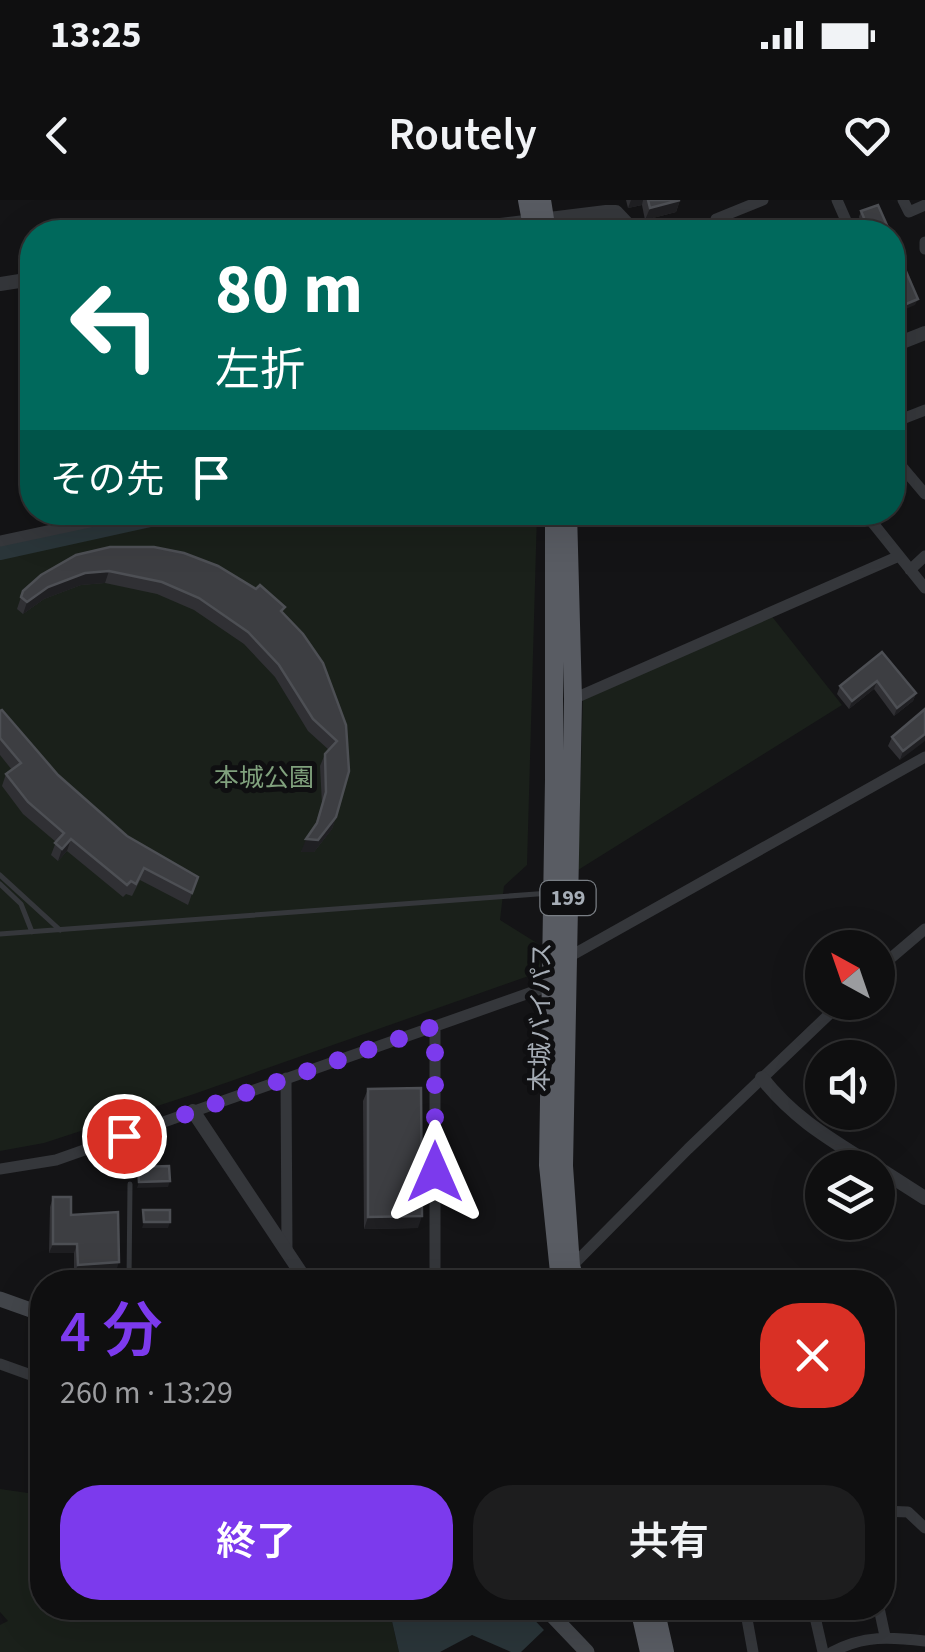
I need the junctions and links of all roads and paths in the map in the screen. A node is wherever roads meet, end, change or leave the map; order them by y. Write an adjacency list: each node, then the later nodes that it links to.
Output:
1 (904, 200): 3 (street)
2 (758, 201): 6 (street)
3 (925, 205)
4 (575, 220): 5 (street)
5 (624, 220)
6 (716, 220)
7 (905, 471): 9 (street)
8 (925, 474): 9 (street)
9 (912, 479): 10 (street)
10 (925, 494)
11 (75, 525): 15 (street)
12 (554, 525): 24 (highway, 本城バイパス / 199)
13 (568, 525): 20 (highway, 本城バイパス / 199)
14 (874, 525): 16 (street)
15 (0, 541)
16 (898, 556): 18 (street); 20 (street)
17 (925, 556): 18 (street)
18 (910, 570): 19 (street)
19 (925, 588)
20 (573, 699): 31 (highway, 本城バイパス / 199)
21 (925, 757): 31 (street)
22 (0, 875): 27 (lane)
23 (0, 884): 28 (lane)
24 (552, 892): 27 (lane); 32 (highway, 本城バイパス / 199)
25 (0, 926): 29 (lane)
26 (925, 928): 30 (street)
27 (60, 930): 28 (lane)
28 (32, 932): 29 (lane)
29 (1, 934)
30 (895, 954)
31 (567, 958): 48 (highway, 本城バイパス / 199)
32 (549, 986): 34 (street); 47 (highway, 本城バイパス / 199)
33 (823, 1020): 36 (street)
34 (435, 1026): 35 (street); 46 (street)
35 (286, 1078): 37 (street); 43 (street)
36 (762, 1078): 38 (street); 49 (street)
37 (193, 1112): 39 (street); 43 (street)
38 (849, 1150)
39 (0, 1169)
40 (895, 1179): 42 (street)
41 (130, 1184): 44 (lane)
42 (925, 1198)
43 (287, 1252): 45 (street)
44 (128, 1270)
45 (299, 1270)
46 (435, 1270)
47 (563, 1270)
48 (564, 1270)
49 (573, 1270)
50 (0, 1299): 51 (main road)
51 (30, 1310)
52 (0, 1364): 53 (street)
53 (30, 1375)
54 (895, 1512): 55 (street)
55 (925, 1528)
56 (556, 1620): 64 (main road)
57 (642, 1620): 65 (highway)
58 (658, 1620): 66 (highway)
59 (747, 1620): 67 (street)
60 (816, 1620): 68 (street)
61 (881, 1620): 62 (street)
62 (884, 1636): 63 (street); 69 (street)
63 (925, 1642)
64 (587, 1652)
65 (649, 1652)
66 (665, 1652)
67 (753, 1652)
68 (823, 1652)
69 (832, 1652)

